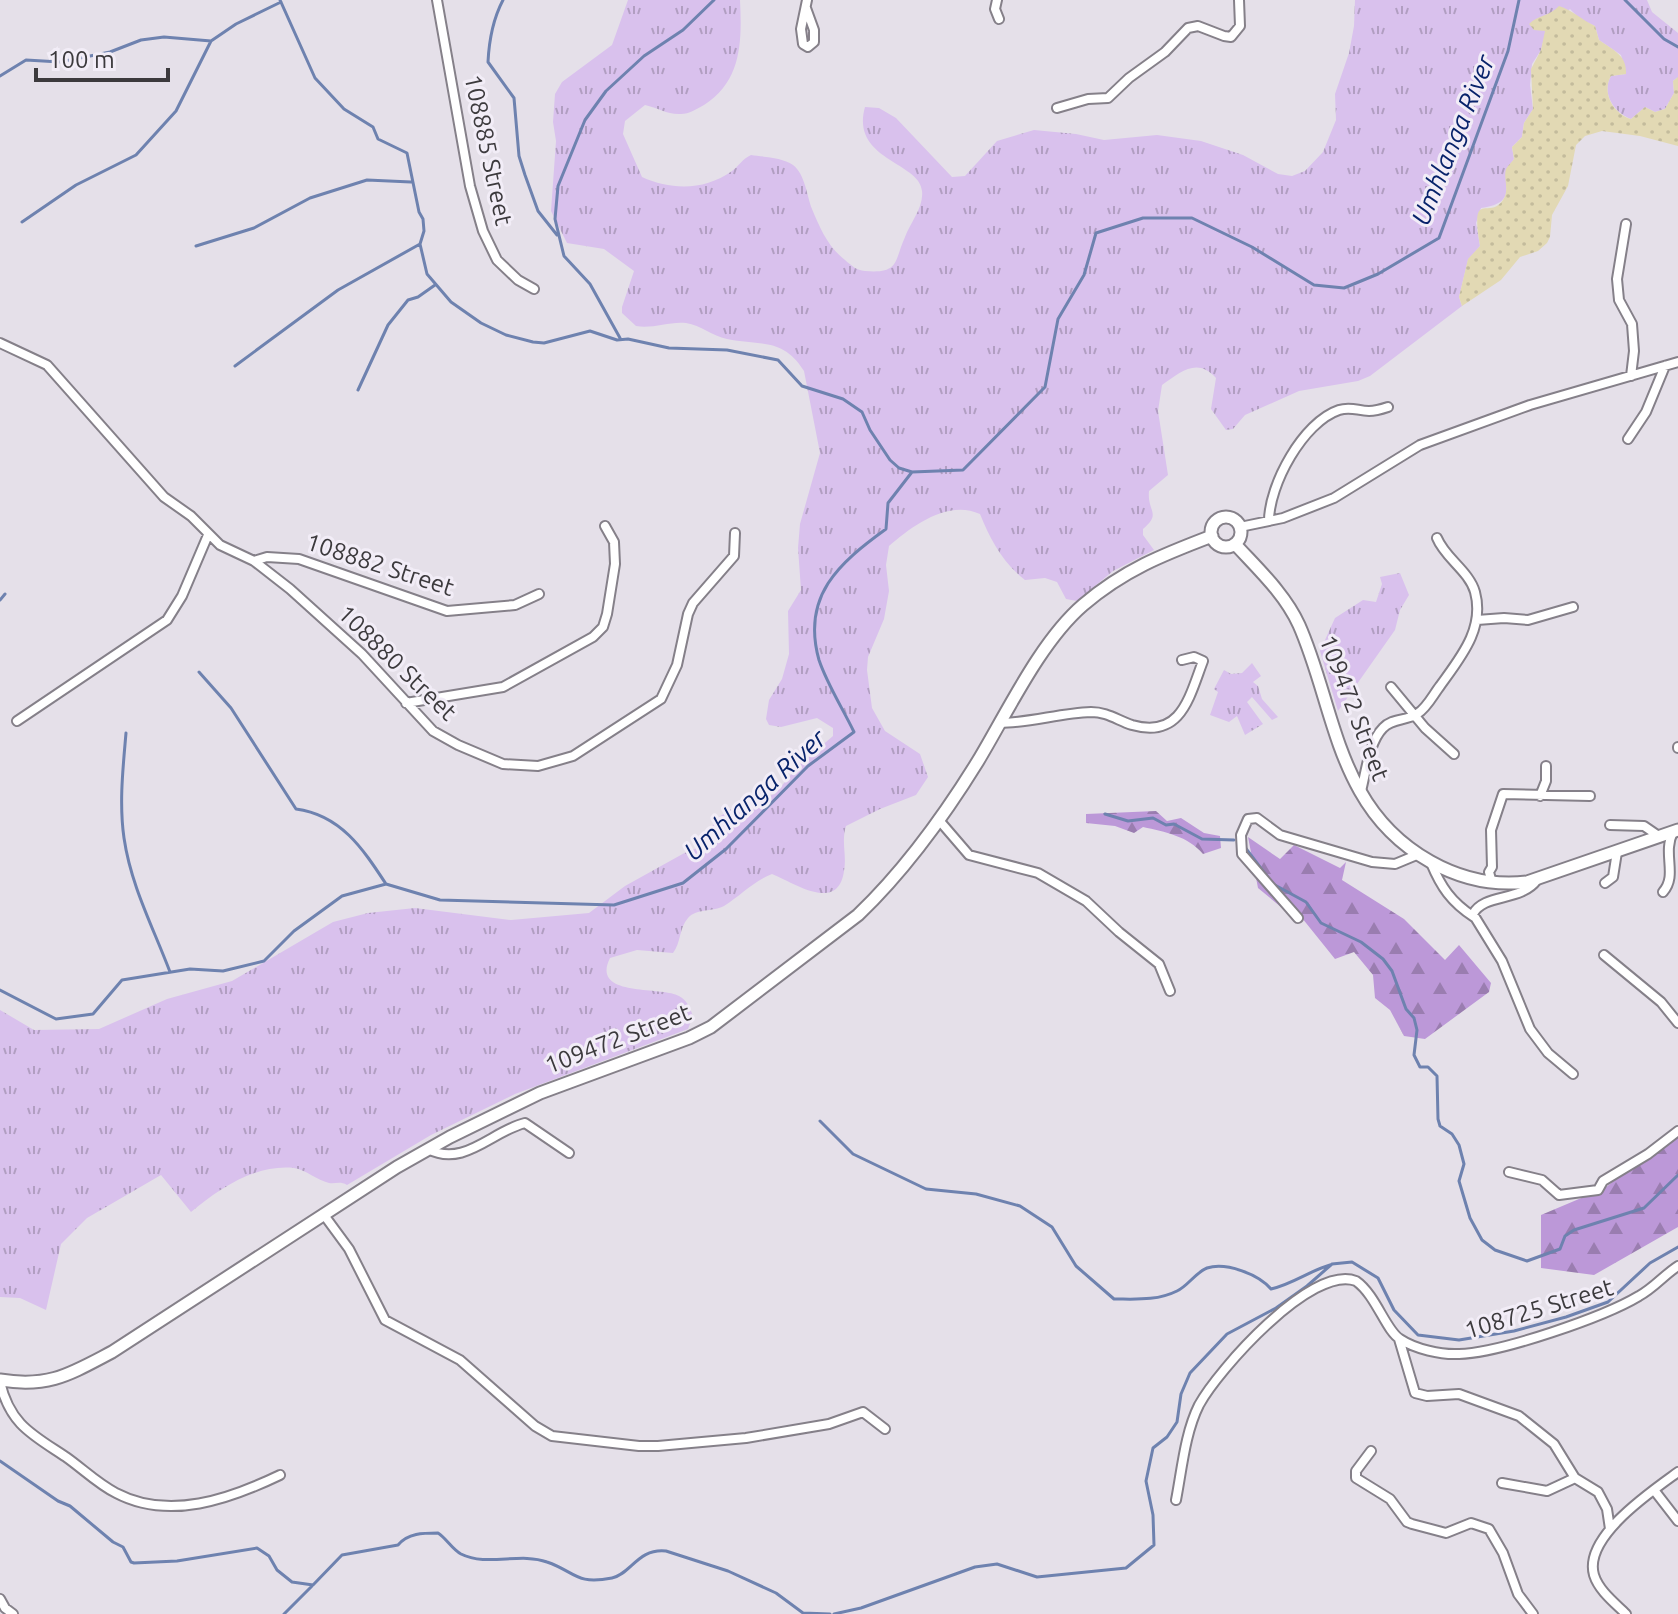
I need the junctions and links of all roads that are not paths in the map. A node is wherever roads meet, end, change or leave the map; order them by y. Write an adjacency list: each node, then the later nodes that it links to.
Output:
1 (437, 0): 7 (street, 108885 Street)
2 (997, 0): 4 (street)
3 (1239, 0): 5 (street)
4 (999, 19)
5 (1057, 108)
6 (1626, 224): 11 (street)
7 (534, 289)
8 (0, 343): 18 (street, 108880 Street)
9 (1678, 362): 10 (street)
10 (1665, 366): 11 (street); 13 (street)
11 (1631, 376): 14 (street)
12 (1388, 407): 14 (street)
13 (1628, 439)
14 (1269, 521): 16 (street)
15 (605, 526): 28 (street)
16 (1240, 527): 19 (street); 21 (street)
17 (735, 533): 28 (street, 108880 Street)
18 (208, 535): 22 (street, 108880 Street); 30 (street)
19 (1212, 536): 21 (street); 31 (street, 109472 Street)
20 (1437, 538): 25 (street)
21 (1235, 544): 34 (street, 109472 Street)
22 (254, 561): 23 (street, 108882 Street); 28 (street, 108880 Street)
23 (539, 594)
24 (1573, 607): 25 (street)
25 (1477, 620): 29 (street)
26 (1182, 660): 31 (street)
27 (1391, 687): 29 (street)
28 (406, 703)
29 (1415, 716): 32 (street); 34 (street)
30 (17, 721)
31 (1000, 723): 37 (street, 109472 Street)
32 (1454, 754)
33 (1546, 766): 35 (street)
34 (1360, 792): 42 (street, 109472 Street)
35 (1540, 796): 36 (street); 45 (street)
36 (1590, 796)
37 (938, 819): 51 (street); 55 (street, 109472 Street)
38 (1610, 825): 40 (street)
39 (1676, 831): 40 (street, 109472 Street); 47 (street)
40 (1660, 837): 41 (street, 109472 Street)
41 (1617, 852): 44 (street, 109472 Street); 46 (street)
42 (1419, 854): 43 (street, 109472 Street); 49 (street)
43 (1431, 863): 45 (street, 109472 Street); 48 (street)
44 (1538, 879): 45 (street, 109472 Street); 48 (street)
45 (1492, 883)
46 (1605, 883)
47 (1663, 892)
48 (1474, 917): 53 (street)
49 (1298, 918)
50 (1604, 955): 52 (street)
51 (1170, 991)
52 (1678, 1023)
53 (1573, 1074)
54 (1678, 1131): 57 (street)
55 (428, 1149): 56 (street); 58 (street, 109472 Street)
56 (569, 1153)
57 (1509, 1172)
58 (324, 1215): 61 (street, 109472 Street); 62 (street)
59 (1678, 1266): 60 (street, 108725 Street)
60 (1399, 1339): 66 (street); 69 (street)
61 (0, 1381): 65 (street)
62 (885, 1429)
63 (1371, 1451): 74 (street)
64 (1678, 1472): 68 (street)
65 (280, 1475)
66 (1575, 1478): 67 (street); 71 (street)
67 (1502, 1483)
68 (1654, 1490): 70 (street); 71 (street)
69 (1176, 1500)
70 (1678, 1521)
71 (1610, 1529): 75 (street)
72 (0, 1599): 73 (street)
73 (7, 1612)
74 (1533, 1614)
75 (1626, 1614)

